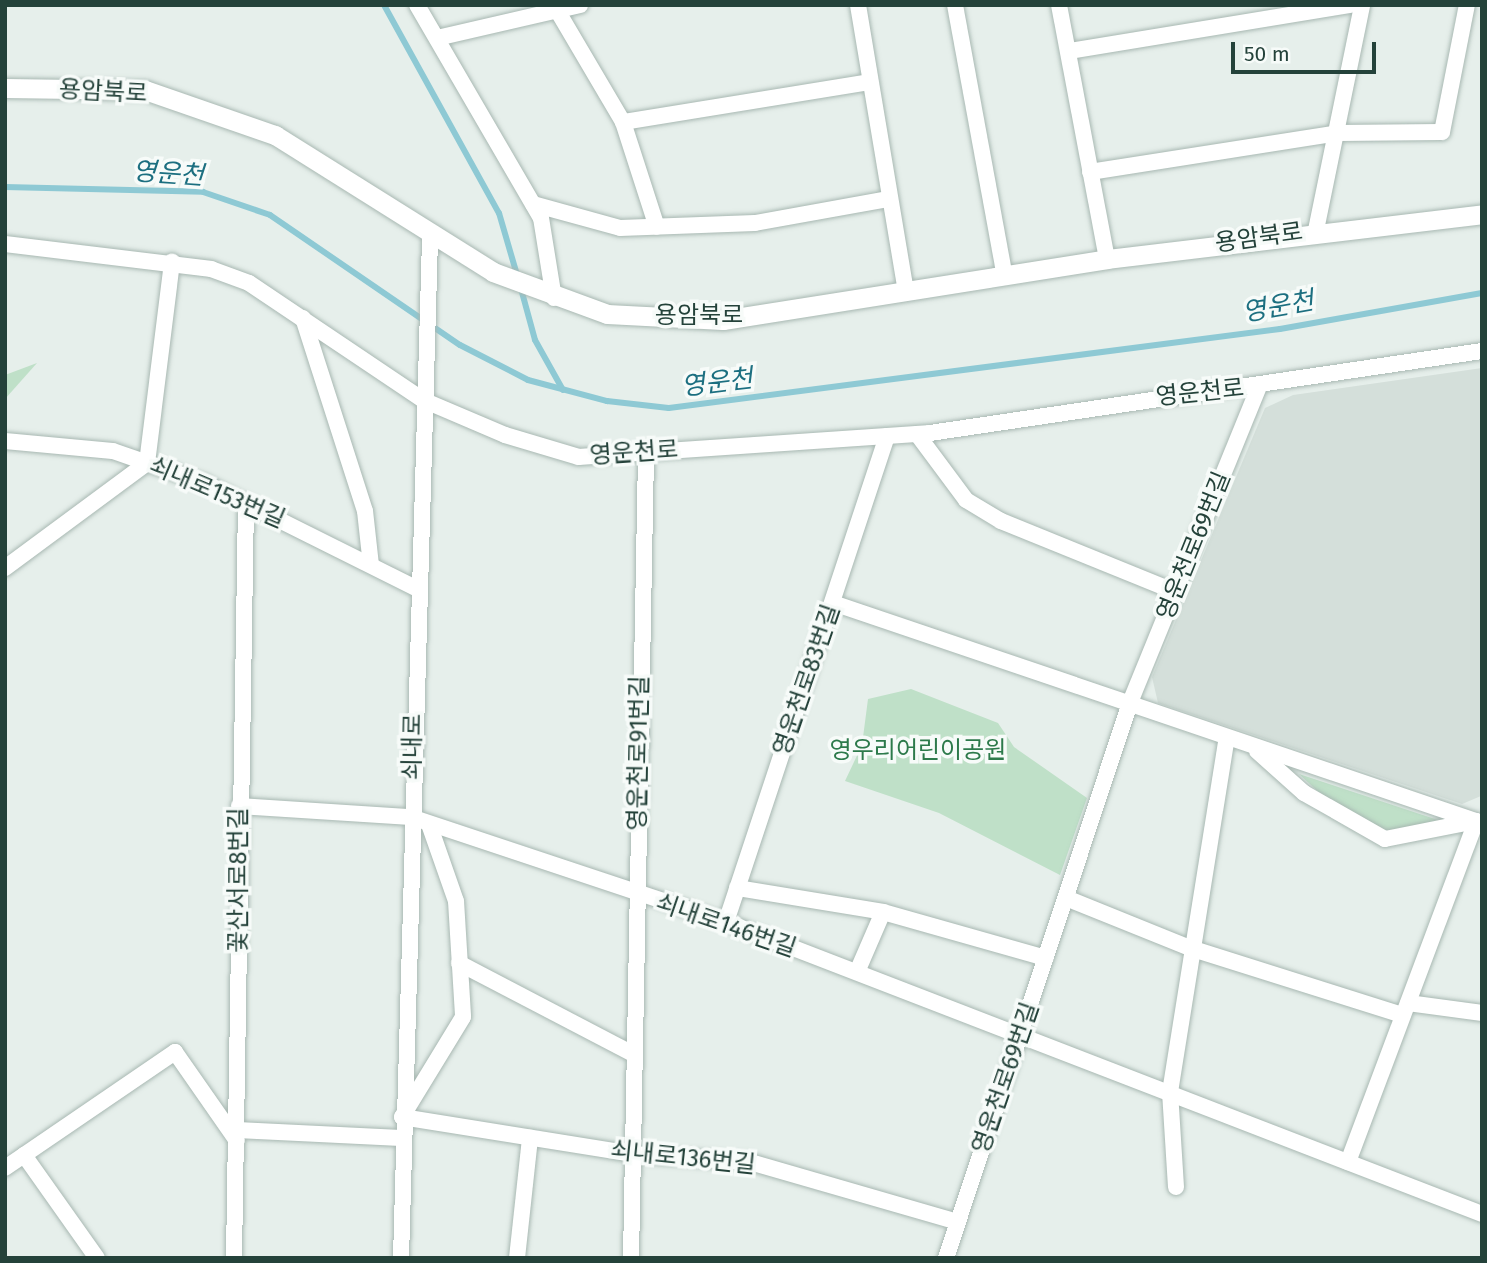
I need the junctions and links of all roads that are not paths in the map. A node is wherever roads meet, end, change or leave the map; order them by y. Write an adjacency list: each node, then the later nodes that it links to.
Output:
1 (417, 5): 10 (street)
2 (580, 5): 9 (street)
3 (858, 5): 12 (street)
4 (956, 5): 26 (street)
5 (1059, 5): 11 (street)
6 (1350, 5): 11 (street)
7 (1362, 5): 15 (street)
8 (1467, 5): 15 (street)
9 (556, 10): 10 (street); 14 (street)
10 (437, 38): 18 (street)
11 (1069, 51): 16 (street)
12 (869, 82): 14 (street); 17 (street)
13 (5, 88): 22 (street, 용암북로)
14 (623, 122): 20 (street)
15 (1338, 133): 16 (street); 21 (street)
16 (1090, 172): 24 (street)
17 (889, 200): 20 (street); 27 (street)
18 (533, 204): 20 (street); 28 (street)
19 (1482, 214): 21 (street, 용암북로)
20 (657, 227)
21 (1316, 230): 24 (street, 용암북로)
22 (430, 236): 28 (street, 용암북로); 32 (street, 쇠내로)
23 (5, 244): 25 (street, 영운천로)
24 (1107, 259): 26 (street, 용암북로)
25 (172, 262): 29 (street, 영운천로); 37 (street)
26 (1004, 273): 27 (street, 용암북로)
27 (906, 292): 28 (street, 용암북로)
28 (554, 298)
29 (303, 318): 32 (street, 영운천로); 39 (street)
30 (1482, 351): 31 (street, 영운천로)
31 (1259, 387): 33 (street, 영운천로); 42 (street, 영운천로69번길)
32 (424, 392): 36 (street, 영운천로); 41 (street, 쇠내로)
33 (917, 434): 34 (street, 영운천로); 42 (street)
34 (887, 436): 36 (street, 영운천로); 43 (street, 영운천로83번길)
35 (5, 441): 37 (street, 쇠내로153번길)
36 (646, 452): 52 (street, 영운천로91번길)
37 (147, 463): 38 (street, 쇠내로153번길); 40 (street)
38 (246, 503): 39 (street, 쇠내로153번길); 47 (street, 꽃산서로8번길)
39 (371, 565): 41 (street, 쇠내로153번길)
40 (5, 568)
41 (416, 588): 48 (street, 쇠내로)
42 (1175, 592): 44 (street, 영운천로69번길)
43 (833, 603): 44 (street); 51 (street, 영운천로83번길)
44 (1130, 706): 45 (street); 53 (street, 영운천로69번길)
45 (1227, 738): 46 (street); 56 (street)
46 (1252, 747): 49 (street); 49 (street)
47 (239, 806): 48 (street, 쇠내로146번길); 66 (street, 꽃산서로8번길)
48 (411, 817): 50 (street, 쇠내로146번길); 65 (street, 쇠내로)
49 (1479, 822): 60 (street)
50 (429, 824): 52 (street, 쇠내로146번길); 58 (street)
51 (737, 888): 54 (street); 55 (street, 영운천로83번길)
52 (635, 895): 55 (street, 쇠내로146번길); 63 (street, 영운천로91번길)
53 (1066, 898): 56 (street); 57 (street, 영운천로69번길)
54 (883, 912): 57 (street); 59 (street)
55 (726, 922): 59 (street, 쇠내로146번길)
56 (1190, 947): 60 (street); 64 (street)
57 (1046, 957): 62 (street, 영운천로69번길)
58 (459, 963): 63 (street); 65 (street)
59 (857, 972): 62 (street, 쇠내로146번길)
60 (1406, 1009): 61 (street); 71 (street)
61 (1482, 1013)
62 (1021, 1034): 64 (street, 쇠내로146번길); 75 (street, 영운천로69번길)
63 (633, 1054): 69 (street, 영운천로91번길)
64 (1170, 1093): 71 (street, 쇠내로146번길); 73 (street)
65 (402, 1117): 67 (street, 쇠내로); 68 (street, 쇠내로136번길)
66 (237, 1135): 67 (street); 70 (street); 77 (street, 꽃산서로8번길)
67 (401, 1138): 78 (street, 쇠내로)
68 (530, 1138): 69 (street, 쇠내로136번길); 79 (street)
69 (632, 1154): 75 (street, 쇠내로136번길); 80 (street, 영운천로91번길)
70 (24, 1155): 72 (street); 76 (street)
71 (1348, 1162): 74 (street, 쇠내로146번길)
72 (5, 1168)
73 (1176, 1187)
74 (1482, 1214)
75 (958, 1222): 81 (street, 영운천로69번길)
76 (97, 1258)
77 (234, 1258)
78 (401, 1258)
79 (517, 1258)
80 (631, 1258)
81 (946, 1258)

